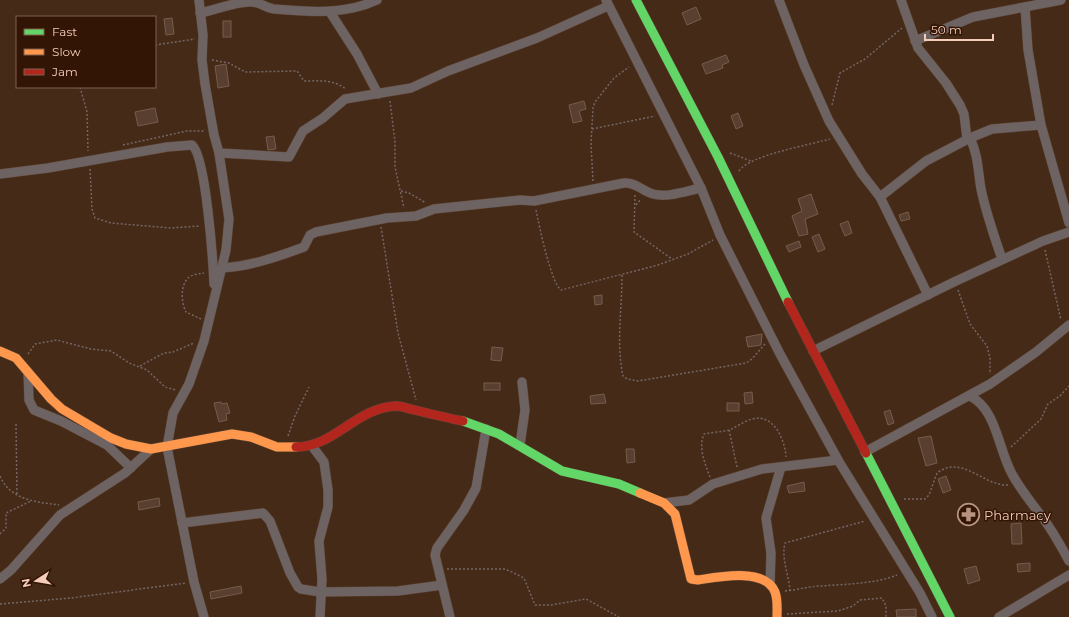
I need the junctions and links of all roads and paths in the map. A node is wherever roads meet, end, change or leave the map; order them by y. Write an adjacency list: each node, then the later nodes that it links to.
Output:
1 (199, 0): 10 (street)
2 (377, 0): 9 (street)
3 (636, 0): 31 (main road)
4 (779, 0): 22 (street)
5 (900, 0): 11 (street)
6 (1061, 0): 8 (street)
7 (607, 3): 15 (street); 18 (street)
8 (1025, 7): 13 (street); 23 (street)
9 (330, 12): 10 (street); 19 (street)
10 (200, 13): 12 (street)
11 (908, 23): 13 (street); 22 (path)
12 (203, 35): 14 (path); 16 (street)
13 (915, 41): 27 (street)
14 (156, 45)
15 (634, 57): 21 (street); 24 (path)
16 (202, 60): 20 (path); 25 (street)
17 (80, 88): 29 (path)
18 (389, 93): 19 (street); 39 (path)
19 (378, 94): 20 (street)
20 (356, 96): 30 (street)
21 (663, 114): 24 (path); 38 (street)
22 (829, 121): 26 (street)
23 (1041, 125): 27 (street); 45 (street)
24 (592, 129): 37 (path)
25 (214, 134): 28 (path); 30 (street)
26 (837, 137): 32 (path); 40 (street)
27 (968, 139): 40 (street); 51 (street)
28 (122, 145)
29 (95, 151)
30 (219, 153): 52 (street)
31 (718, 157): 32 (path); 35 (main road)
32 (751, 161): 35 (path)
33 (85, 162): 34 (street); 46 (path); 46 (street)
34 (0, 174)
35 (731, 182): 61 (main road)
36 (634, 183): 37 (street); 38 (street); 50 (path)
37 (593, 188): 41 (street)
38 (701, 188): 48 (street)
39 (401, 191): 42 (path); 43 (path)
40 (880, 196): 55 (street)
41 (534, 201): 42 (street); 53 (path)
42 (434, 209): 43 (street)
43 (407, 218): 44 (street)
44 (379, 220): 52 (street); 70 (path)
45 (1069, 223)
46 (211, 231): 52 (street)
47 (1069, 232): 49 (street)
48 (720, 235): 50 (path); 58 (street)
49 (1042, 241): 51 (street); 57 (path)
50 (673, 259): 53 (path)
51 (1002, 260): 54 (street)
52 (218, 269): 56 (street); 56 (path)
53 (622, 275): 58 (path)
54 (956, 281): 55 (street); 65 (path)
55 (928, 295): 61 (street)
56 (208, 321): 59 (street)
57 (1067, 327): 65 (street)
58 (772, 337): 82 (street)
59 (204, 341): 62 (path); 68 (street)
60 (0, 351): 63 (main road)
61 (813, 351): 80 (main road)
62 (140, 366): 63 (path); 68 (path)
63 (25, 369): 79 (main road); 84 (street)
64 (522, 382): 75 (street)
65 (990, 384): 69 (street); 71 (street)
66 (1069, 386): 81 (path)
67 (309, 387): 78 (path)
68 (184, 392): 77 (street)
69 (970, 396): 71 (street); 80 (street)
70 (419, 411): 73 (main road); 76 (main road)
71 (987, 411): 81 (street)
72 (16, 424): 89 (path)
73 (486, 428): 75 (main road); 98 (street)
74 (729, 430): 83 (path); 85 (path); 88 (path)
75 (520, 445): 92 (main road)
76 (312, 446): 78 (main road); 106 (street)
77 (167, 447): 78 (main road); 79 (main road); 95 (street)
78 (284, 448)
79 (151, 449): 84 (street)
80 (865, 452): 90 (main road)
81 (1003, 453): 87 (street)
82 (838, 460): 83 (street); 94 (street)
83 (782, 467): 85 (street); 104 (street)
84 (131, 468): 93 (street)
85 (740, 475): 88 (street)
86 (0, 476): 89 (path)
87 (1017, 483): 90 (path); 97 (street)
88 (713, 484): 92 (street)
89 (17, 496): 91 (path)
90 (889, 499): 115 (main road)
91 (31, 501): 93 (path); 96 (path)
92 (664, 503): 104 (main road)
93 (71, 507): 101 (street)
94 (875, 520): 99 (street); 105 (path)
95 (182, 523): 102 (street); 106 (street)
96 (0, 534)
97 (1069, 561)
98 (438, 570): 103 (street); 112 (path)
99 (907, 571): 105 (path); 114 (street)
100 (1069, 575): 116 (street)
101 (0, 579)
102 (194, 582): 107 (path); 109 (street)
103 (442, 585): 106 (street); 111 (street)
104 (772, 588): 105 (path); 108 (main road)
105 (790, 591)
106 (320, 592): 110 (street)
107 (0, 604)
108 (777, 616): 113 (path)
109 (204, 617)
110 (320, 617)
111 (450, 617)
112 (618, 617)
113 (886, 617)
114 (932, 617)
115 (950, 617)
116 (999, 617)

